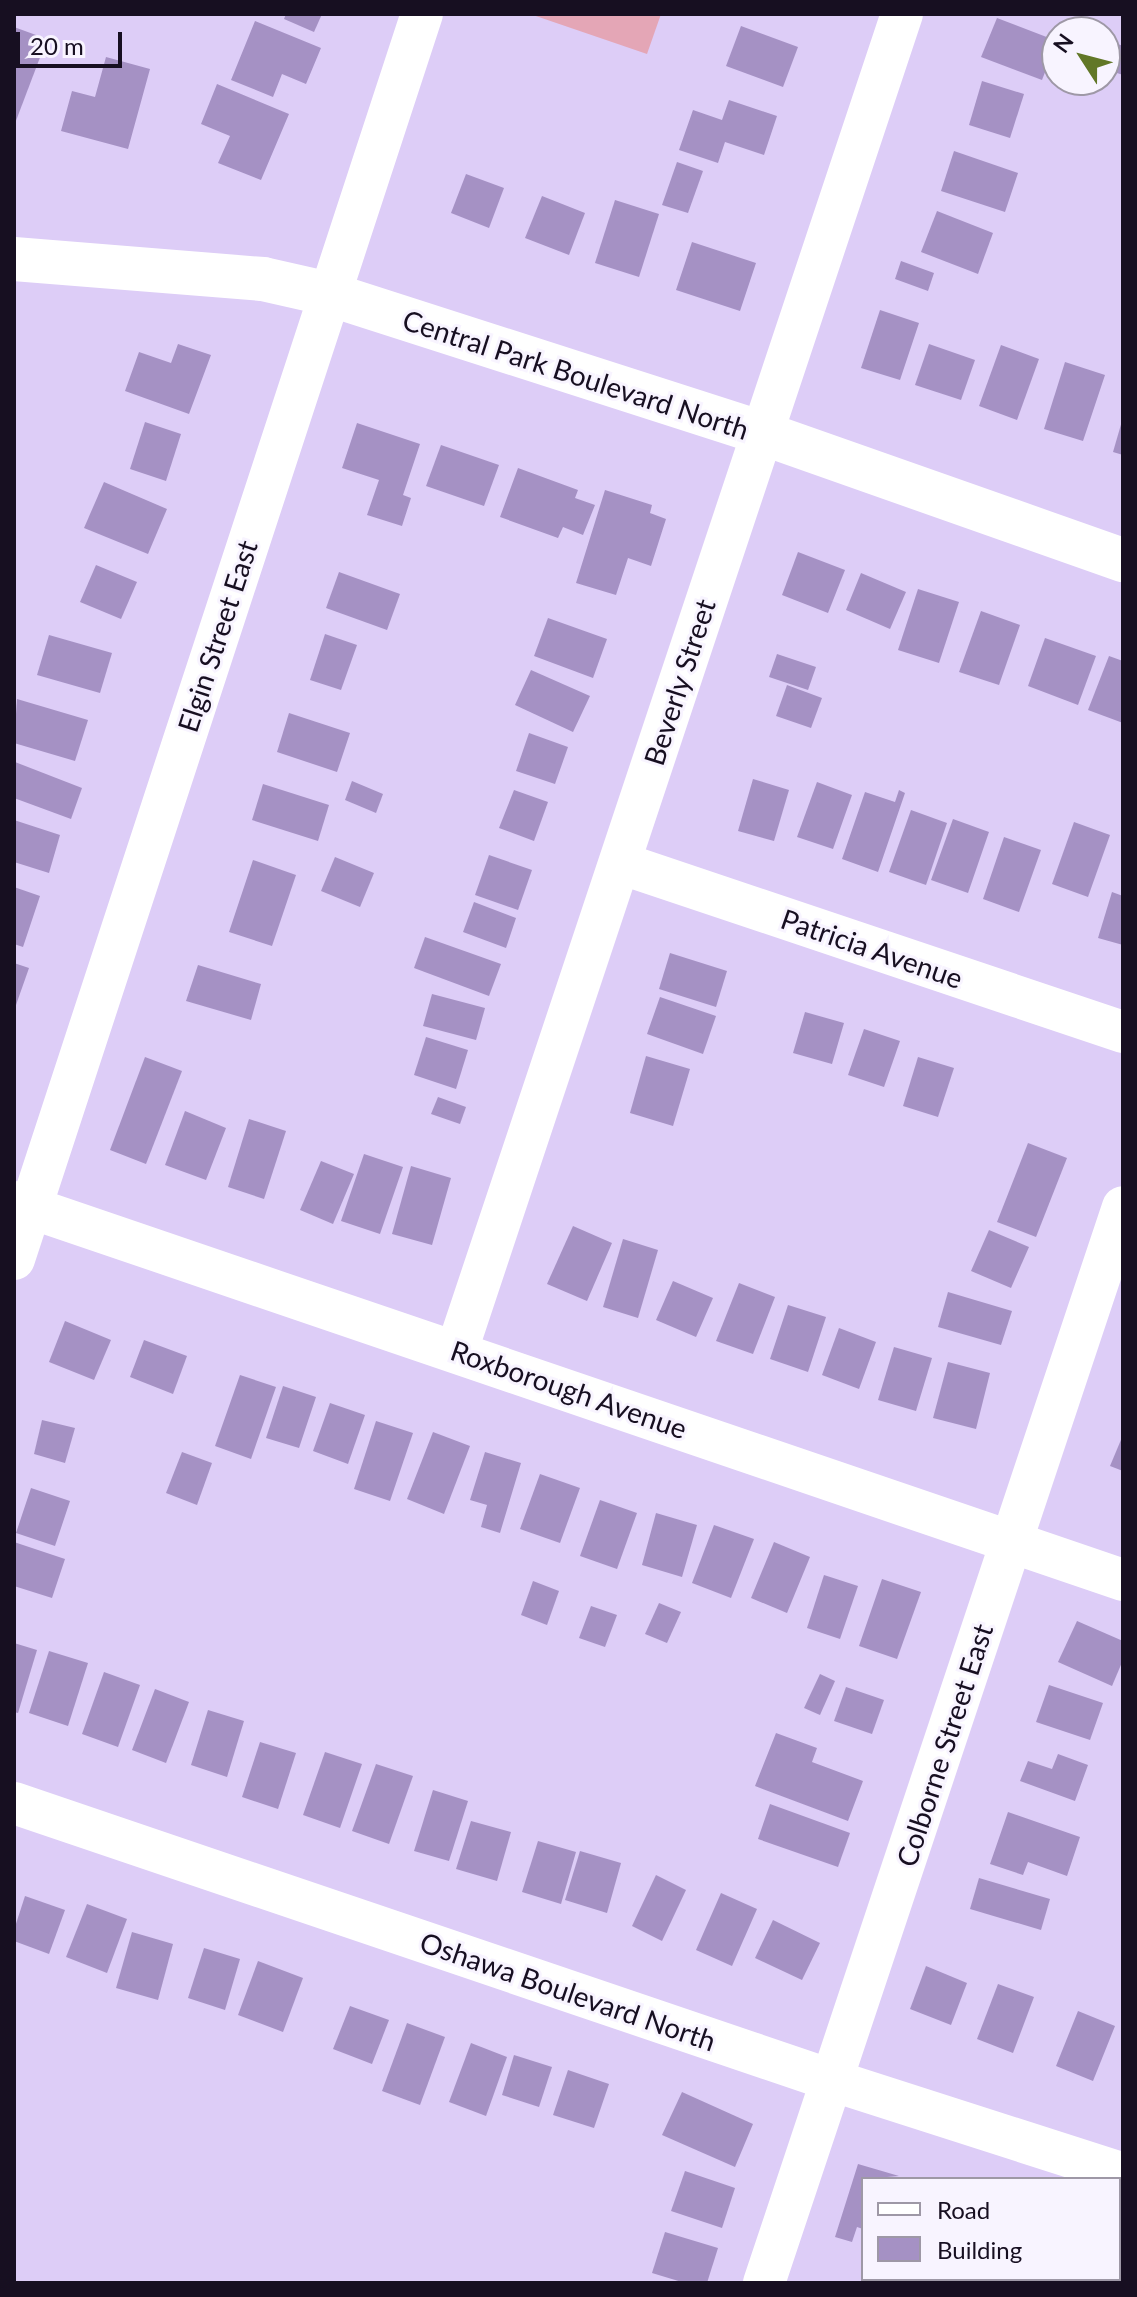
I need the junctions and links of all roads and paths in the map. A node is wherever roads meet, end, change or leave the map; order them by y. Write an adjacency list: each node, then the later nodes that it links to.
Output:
1 (422, 14): 4 (street, Elgin Street East)
2 (902, 14): 5 (street, Beverly Street)
3 (14, 259): 4 (street, Central Park Boulevard North)
4 (329, 294): 5 (street, Central Park Boulevard North); 9 (street, Elgin Street East)
5 (762, 433): 6 (street, Central Park Boulevard North); 7 (street, Beverly Street)
6 (1123, 560)
7 (620, 863): 8 (street, Patricia Avenue); 12 (street, Beverly Street)
8 (1123, 1032)
9 (22, 1205): 11 (street, Elgin Street East); 12 (street, Roxborough Avenue)
10 (1123, 1207): 13 (street, Colborne Street East)
11 (14, 1259)
12 (457, 1350): 13 (street, Roxborough Avenue)
13 (1010, 1543): 14 (street, Roxborough Avenue); 16 (street, Colborne Street East)
14 (1123, 1580)
15 (14, 1803): 16 (street, Oshawa Boulevard North)
16 (831, 2080): 17 (street, Oshawa Boulevard North); 18 (street, Colborne Street East)
17 (1123, 2174)
18 (764, 2283)

